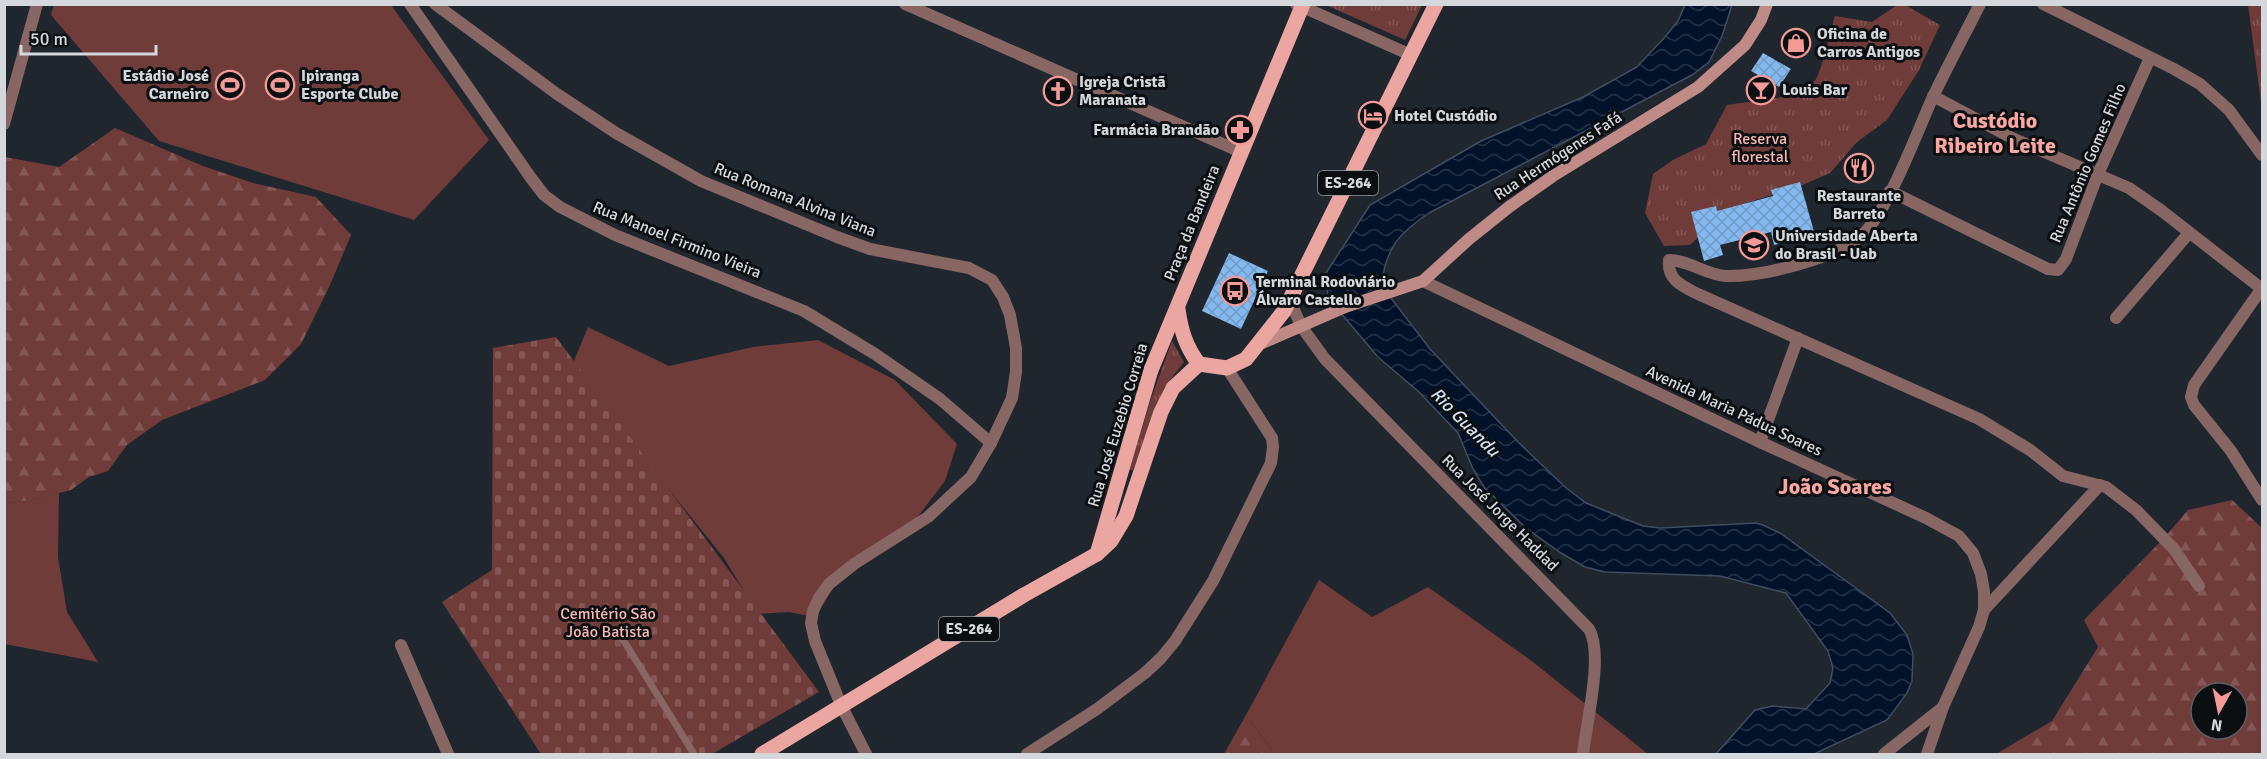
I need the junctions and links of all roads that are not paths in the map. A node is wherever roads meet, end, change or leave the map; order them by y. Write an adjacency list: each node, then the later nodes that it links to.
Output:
1 (37, 4): 13 (street)
2 (410, 4): 30 (street, Rua Manoel Firmino Vieira)
3 (435, 4): 30 (street, Rua Romana Alvina Viana)
4 (905, 4): 14 (street)
5 (1436, 4): 10 (main road, ES-264)
6 (1767, 4): 19 (street, Rua Hermógenes Fafá)
7 (1980, 4): 12 (street)
8 (2043, 4): 11 (street)
9 (1301, 5): 10 (street); 14 (main road, Praça da Bandeira)
10 (1411, 54): 21 (main road, ES-264)
11 (2150, 58): 15 (street); 16 (street, Rua Antônio Gomes Filho)
12 (1933, 96): 16 (street); 17 (street)
13 (4, 124)
14 (1241, 152): 22 (main road, Praça da Bandeira)
15 (2262, 155)
16 (2098, 174): 17 (street, Rua Antônio Gomes Filho); 18 (street)
17 (1890, 190): 25 (street)
18 (2189, 233): 20 (street); 23 (street)
19 (1424, 281): 24 (street, Rua Hermógenes Fafá); 29 (street, Avenida Maria Pádua Soares)
20 (2262, 289): 32 (street)
21 (1287, 306): 24 (street); 26 (main road, ES-264)
22 (1178, 308): 27 (main road); 33 (main road, Rua José Euzebio Correia)
23 (2116, 318)
24 (1301, 326): 26 (street); 45 (street, Rua José Jorge Haddad)
25 (1798, 338): 29 (street); 31 (street)
26 (1260, 344): 28 (main road, ES-264)
27 (1199, 364): 28 (main road); 33 (main road, Rua José Euzebio Correia / ES-264)
28 (1227, 368): 44 (street)
29 (1760, 442): 35 (street, Avenida Maria Pádua Soares)
30 (991, 443): 38 (street, Rua Romana Alvina Viana)
31 (2100, 485): 34 (street); 35 (street)
32 (2262, 500)
33 (1097, 554): 38 (main road, Rua José Euzebio Correia / ES-264)
34 (2199, 586)
35 (1984, 610): 39 (street, Avenida Maria Pádua Soares)
36 (619, 633): 41 (lane)
37 (401, 645): 40 (street)
38 (841, 705): 42 (main road, ES-264); 43 (street, Rua Romana Alvina Viana)
39 (1943, 707): 46 (street); 47 (street, Avenida Maria Pádua Soares)
40 (448, 754)
41 (694, 754)
42 (762, 754)
43 (866, 754)
44 (1027, 754)
45 (1583, 754)
46 (1884, 754)
47 (1927, 754)

